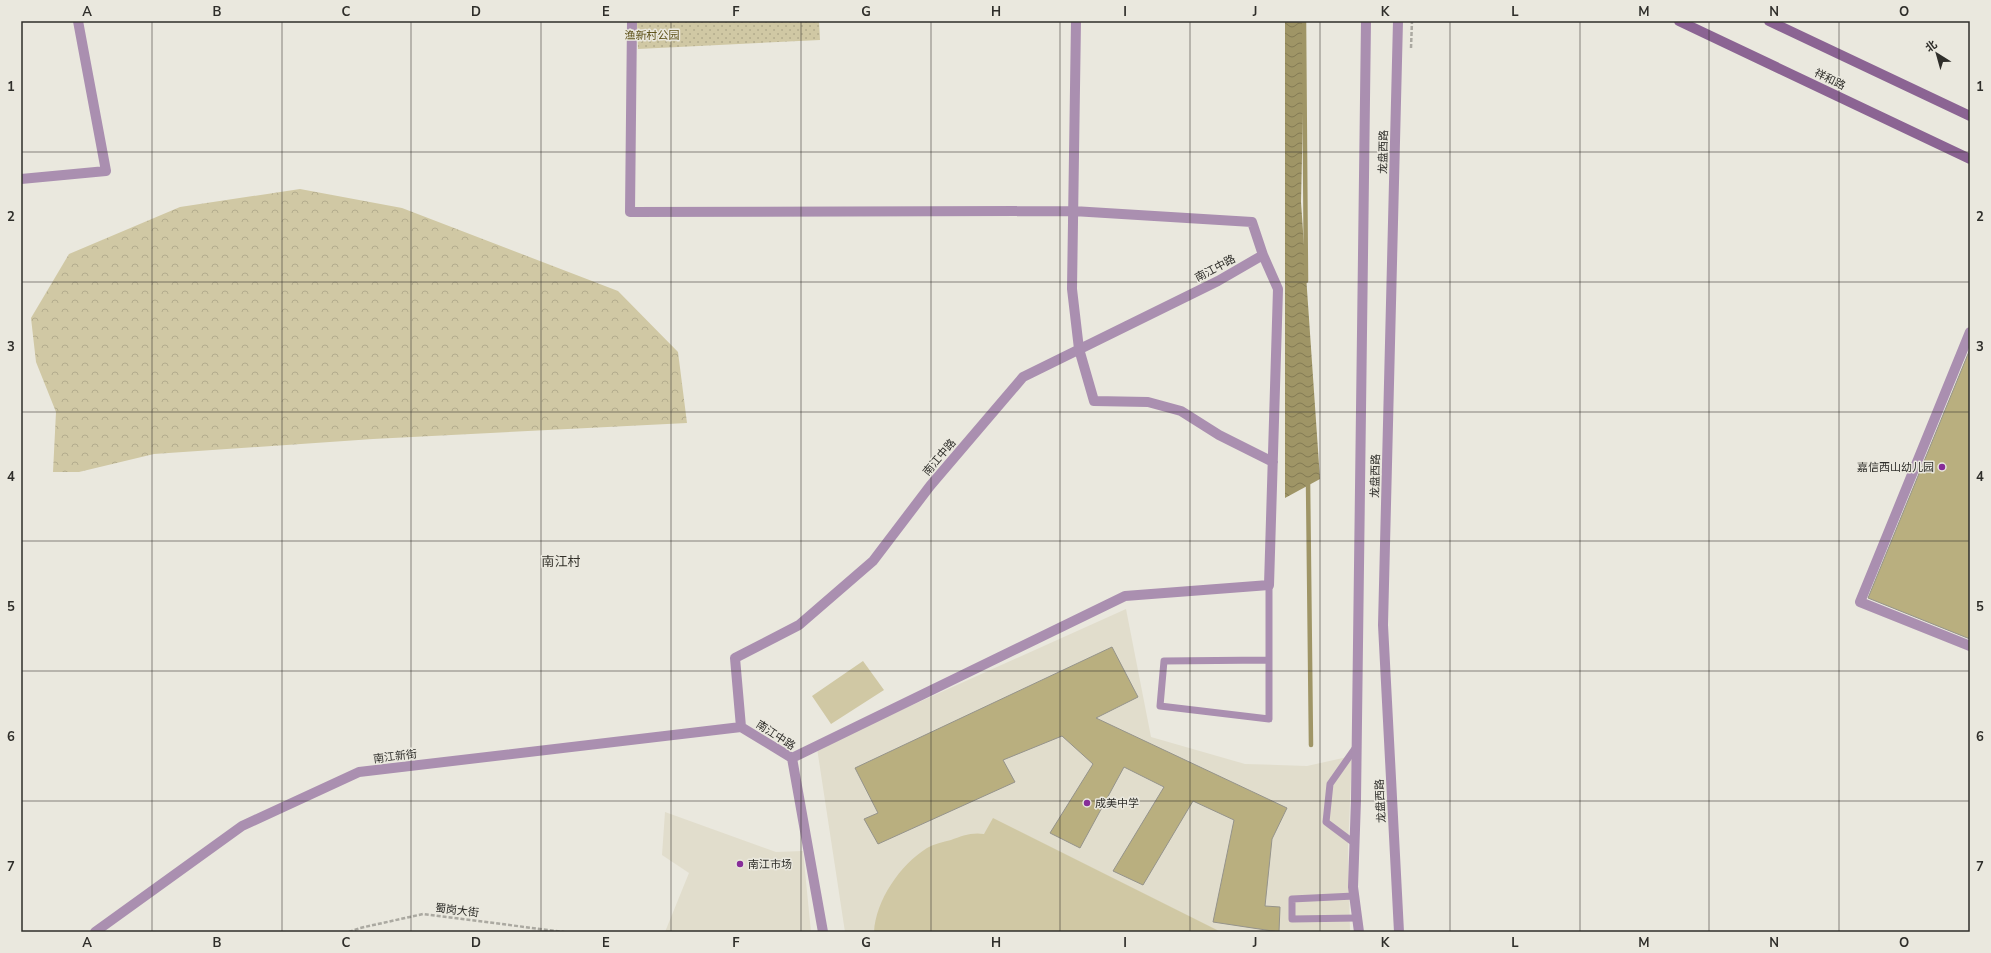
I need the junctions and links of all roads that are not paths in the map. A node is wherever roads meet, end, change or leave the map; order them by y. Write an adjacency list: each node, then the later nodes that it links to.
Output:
1 (78, 21): 10 (street)
2 (632, 21): 11 (street)
3 (1076, 21): 11 (street)
4 (1366, 21): 20 (street, 龙盘西路)
5 (1398, 21): 28 (street, 龙盘西路)
6 (1679, 21): 9 (main road, 祥和路)
7 (1769, 21): 8 (main road)
8 (1970, 116)
9 (1970, 159)
10 (21, 179)
11 (1073, 211): 12 (street); 14 (street)
12 (1263, 255): 14 (street, 南江中路); 15 (street)
13 (1970, 332): 17 (street)
14 (1079, 349): 15 (street); 19 (street, 南江中路)
15 (1273, 462): 16 (street)
16 (1270, 585): 18 (lane); 21 (street)
17 (1970, 646)
18 (1269, 660): 18 (lane)
19 (741, 727): 21 (street, 南江中路); 25 (street, 南江新街)
20 (1356, 747): 22 (street, 龙盘西路); 22 (lane)
21 (792, 758): 26 (street, 南江中路)
22 (1354, 843): 23 (street, 龙盘西路)
23 (1354, 896): 24 (street, 龙盘西路); 24 (lane)
24 (1357, 918): 27 (street, 龙盘西路)
25 (95, 932)
26 (823, 932)
27 (1359, 932)
28 (1399, 932)

